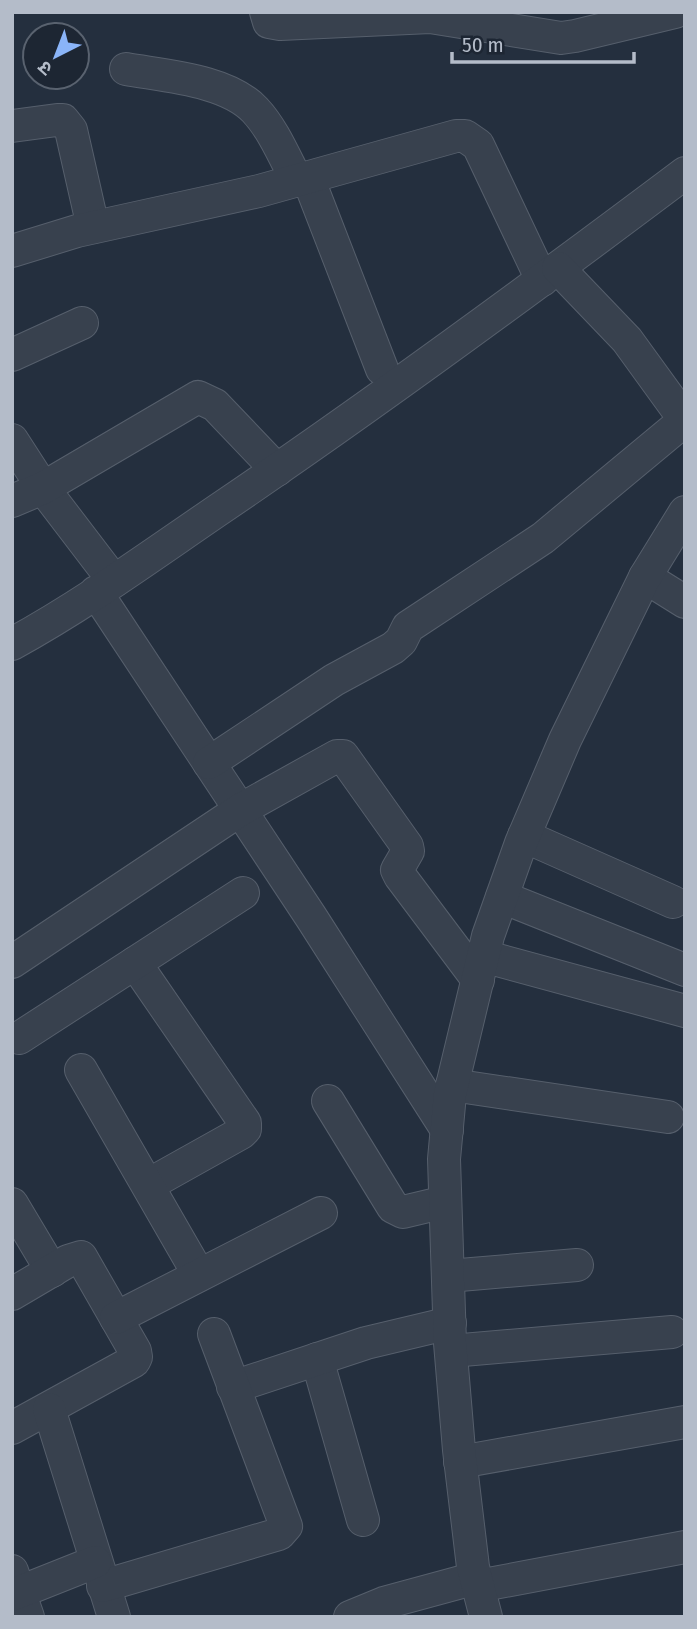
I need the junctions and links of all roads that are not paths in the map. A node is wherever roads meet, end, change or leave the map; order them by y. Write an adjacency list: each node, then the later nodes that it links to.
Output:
1 (266, 12): 3 (street)
2 (675, 12): 4 (street)
3 (430, 15): 4 (street)
4 (571, 24)
5 (126, 69): 8 (street)
6 (12, 126): 9 (street)
7 (685, 173): 11 (street)
8 (303, 179): 9 (street); 11 (street); 14 (street)
9 (93, 227): 10 (street)
10 (12, 251)
11 (550, 274): 16 (street); 24 (street)
12 (82, 324): 13 (street)
13 (12, 355)
14 (382, 369)
15 (12, 440): 17 (street)
16 (277, 470): 17 (street); 21 (street)
17 (43, 488): 18 (street); 21 (street)
18 (12, 502)
19 (685, 512): 20 (street)
20 (645, 577): 22 (street); 26 (street)
21 (105, 587): 23 (street); 24 (street)
22 (685, 602)
23 (12, 644)
24 (209, 763): 25 (street)
25 (240, 810): 30 (street); 32 (street); 40 (street)
26 (524, 836): 28 (street); 29 (street)
27 (243, 893): 31 (street)
28 (502, 897): 32 (street); 33 (street)
29 (673, 902)
30 (12, 962)
31 (135, 963): 35 (street); 41 (street)
32 (481, 968): 34 (street); 37 (street)
33 (685, 970)
34 (685, 1011)
35 (19, 1038)
36 (82, 1070): 41 (street)
37 (452, 1085): 39 (street); 40 (street)
38 (328, 1101): 42 (street)
39 (668, 1117)
40 (447, 1130): 42 (street)
41 (148, 1185): 47 (street)
42 (445, 1202): 48 (street)
43 (12, 1205): 46 (street)
44 (321, 1213): 47 (street)
45 (577, 1265): 48 (street)
46 (52, 1271): 49 (street); 50 (street)
47 (200, 1275): 50 (street)
48 (448, 1276): 53 (street)
49 (12, 1294)
50 (116, 1318): 56 (street)
51 (673, 1332): 53 (street)
52 (214, 1334): 55 (street)
53 (450, 1337): 54 (street); 59 (street)
54 (317, 1359): 55 (street); 60 (street)
55 (233, 1387): 62 (street)
56 (49, 1409): 58 (street); 62 (street)
57 (685, 1422): 59 (street)
58 (12, 1428)
59 (460, 1462): 63 (street)
60 (363, 1520)
61 (685, 1547): 63 (street)
62 (99, 1574): 64 (street); 65 (street)
63 (477, 1582): 66 (street); 67 (street)
64 (18, 1594)
65 (114, 1617)
66 (350, 1617)
67 (486, 1617)

